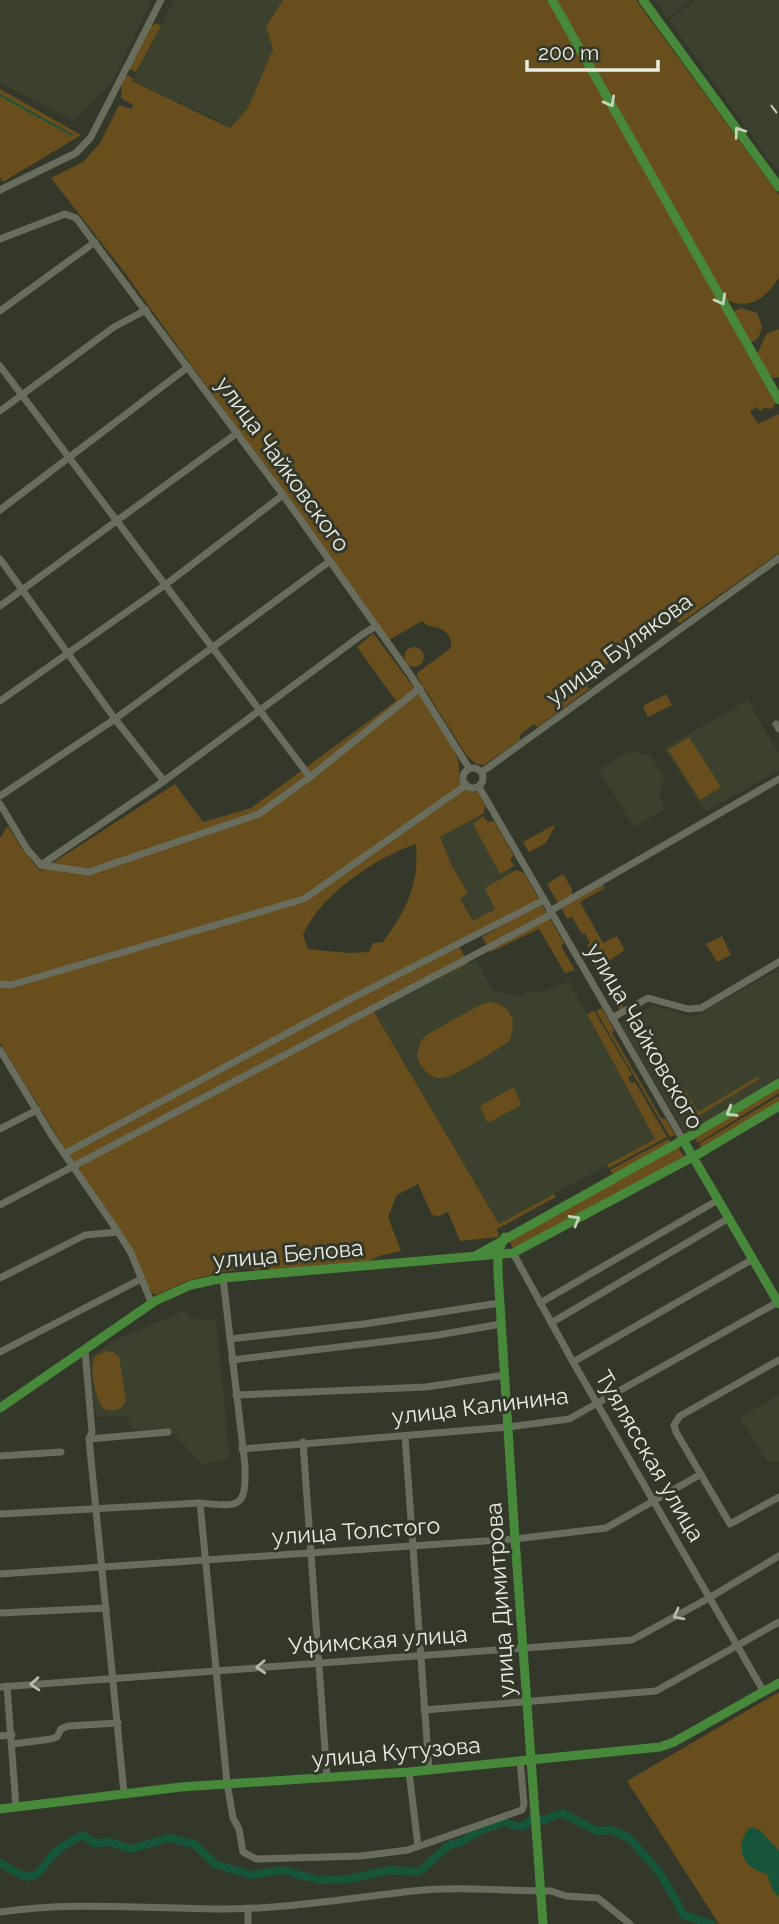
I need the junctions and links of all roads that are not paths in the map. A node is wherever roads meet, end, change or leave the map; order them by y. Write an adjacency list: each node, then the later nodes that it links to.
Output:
1 (161, 0): 5 (street)
2 (552, 0): 13 (main road, one-way to 13)
3 (643, 0): 4 (main road, one-way to 3)
4 (779, 187)
5 (0, 190)
6 (0, 239): 7 (street, улица Чайковского)
7 (95, 242): 8 (street, улица Чайковского); 9 (street)
8 (146, 310): 11 (street, улица Чайковского); 12 (street)
9 (0, 311)
10 (0, 366): 12 (street)
11 (188, 368): 15 (street, улица Чайковского); 16 (street)
12 (22, 395): 14 (street); 16 (street)
13 (779, 400)
14 (0, 411)
15 (237, 433): 17 (street, улица Чайковского); 19 (street)
16 (69, 458): 18 (street); 19 (street)
17 (283, 495): 22 (street, улица Чайковского); 23 (street)
18 (0, 510)
19 (117, 520): 23 (street); 24 (street)
20 (779, 558): 34 (street, улица Булякова)
21 (0, 559): 24 (street)
22 (330, 561): 26 (street, улица Чайковского); 27 (street)
23 (165, 584): 27 (street); 28 (street)
24 (23, 591): 25 (street); 28 (street)
25 (0, 606)
26 (376, 626): 29 (street, улица Чайковского); 31 (street)
27 (212, 647): 31 (street); 32 (street)
28 (69, 654): 30 (street); 32 (street)
29 (420, 688): 33 (street, улица Чайковского); 35 (street)
30 (0, 701)
31 (261, 711): 35 (street); 37 (street)
32 (115, 719): 37 (street); 40 (street)
33 (469, 768): 34 (street); 38 (street)
34 (482, 772): 39 (street)
35 (310, 777): 42 (street)
36 (779, 779): 44 (street)
37 (164, 781): 42 (street)
38 (466, 785): 39 (street); 46 (street)
39 (479, 787): 43 (street, улица Чайковского)
40 (0, 796)
41 (0, 804): 42 (street)
42 (41, 865)
43 (544, 900): 44 (street, улица Чайковского); 54 (street)
44 (551, 912): 47 (street, улица Чайковского); 56 (street)
45 (779, 962): 47 (street)
46 (0, 984)
47 (612, 1018): 53 (street, улица Чайковского)
48 (1, 1053): 51 (street)
49 (779, 1083): 53 (main road, улица Белова, one-way to 53)
50 (779, 1106): 55 (main road, улица Белова)
51 (37, 1110): 52 (street); 54 (street)
52 (0, 1129)
53 (683, 1140): 55 (main road, улица Чайковского); 61 (main road, улица Белова)
54 (64, 1154): 56 (street)
55 (692, 1157): 57 (main road, улица Чайковского); 62 (main road, улица Белова, one-way to 55)
56 (73, 1168): 58 (street); 60 (street)
57 (718, 1200): 59 (main road, улица Чайковского); 71 (street)
58 (0, 1205)
59 (729, 1218): 65 (main road, улица Чайковского); 74 (street)
60 (118, 1232): 67 (street); 69 (street)
61 (503, 1240): 62 (main road, Туялясская улица); 63 (main road, улица Димитрова); 64 (main road, улица Белова)
62 (513, 1253): 63 (main road, улица Белова); 66 (main road); 71 (street, Туялясская улица)
63 (498, 1256): 64 (main road, улица Белова); 66 (main road, улица Димитрова)
64 (472, 1257): 68 (main road, улица Белова)
65 (753, 1259): 72 (main road, улица Чайковского); 81 (street)
66 (498, 1273): 70 (main road, улица Димитрова)
67 (0, 1278)
68 (223, 1278): 73 (main road, улица Белова); 76 (street)
69 (141, 1279): 73 (street); 77 (street)
70 (499, 1303): 75 (main road, улица Димитрова); 76 (street)
71 (540, 1303): 74 (street, Туялясская улица)
72 (778, 1303): 84 (street, улица Калинина)
73 (152, 1304): 78 (main road, улица Белова)
74 (551, 1322): 81 (street, Туялясская улица)
75 (501, 1324): 79 (street); 82 (main road, улица Димитрова)
76 (230, 1339): 79 (street)
77 (0, 1352)
78 (85, 1352): 85 (main road, улица Белова); 89 (street)
79 (232, 1360): 83 (street)
80 (779, 1360): 94 (street)
81 (573, 1362): 84 (street, Туялясская улица)
82 (505, 1375): 83 (street); 86 (main road, улица Димитрова)
83 (236, 1395): 91 (street)
84 (598, 1405): 86 (street, улица Калинина); 96 (street, Туялясская улица)
85 (0, 1408)
86 (508, 1427): 88 (street, улица Калинина); 100 (main road, улица Димитрова)
87 (168, 1432): 89 (street)
88 (405, 1436): 90 (street, улица Калинина); 101 (street)
89 (89, 1439): 98 (street)
90 (303, 1443): 91 (street, улица Калинина); 102 (street)
91 (243, 1449): 97 (street)
92 (61, 1452): 93 (street)
93 (0, 1456)
94 (701, 1474): 95 (street); 96 (street, улица Толстого)
95 (779, 1497)
96 (654, 1502): 100 (street, улица Толстого); 107 (street, Туялясская улица)
97 (200, 1503): 98 (street); 104 (street)
98 (96, 1509): 99 (street); 105 (street)
99 (0, 1514)
100 (514, 1539): 101 (street, улица Толстого); 112 (main road, улица Димитрова)
101 (413, 1546): 102 (street, улица Толстого); 113 (street)
102 (310, 1553): 104 (street, улица Толстого); 114 (street)
103 (779, 1556): 107 (street, Уфимская улица)
104 (206, 1562): 105 (street, улица Толстого); 115 (street)
105 (103, 1567): 106 (street, улица Толстого); 108 (street)
106 (0, 1574)
107 (709, 1598): 111 (street, Туялясская улица); 112 (street, Уфимская улица, one-way to 112)
108 (106, 1608): 109 (street); 116 (street)
109 (0, 1613)
110 (779, 1622): 111 (street)
111 (737, 1646): 119 (street, Туялясская улица); 120 (street)
112 (523, 1649): 113 (street, Уфимская улица); 120 (main road, улица Димитрова)
113 (421, 1656): 114 (street, Уфимская улица); 121 (street)
114 (318, 1664): 115 (street, Уфимская улица, one-way to 115); 129 (street)
115 (215, 1670): 116 (street, Уфимская улица); 130 (street)
116 (114, 1679): 118 (street, Уфимская улица, one-way to 118); 122 (street)
117 (779, 1683): 119 (main road, улица Кутузова)
118 (3, 1686): 124 (street)
119 (764, 1692): 125 (main road, улица Кутузова)
120 (527, 1701): 121 (street); 125 (main road, улица Димитрова)
121 (424, 1710): 127 (street)
122 (118, 1723): 124 (street); 131 (street)
123 (0, 1736): 124 (street)
124 (12, 1739): 132 (street)
125 (532, 1759): 126 (main road, улица Кутузова); 135 (main road, улица Димитрова)
126 (520, 1761): 127 (main road, улица Кутузова); 134 (street)
127 (429, 1769): 128 (main road, улица Кутузова)
128 (409, 1772): 129 (main road, улица Кутузова); 134 (street)
129 (327, 1777): 130 (main road, улица Кутузова)
130 (227, 1783): 131 (main road, улица Кутузова); 134 (street)
131 (124, 1793): 132 (main road, улица Кутузова)
132 (16, 1807): 133 (main road, улица Кутузова)
133 (0, 1810)
134 (418, 1846)
135 (541, 1891): 136 (street); 139 (main road, улица Димитрова); 140 (street)
136 (248, 1908): 137 (street); 138 (street)
137 (0, 1912)
138 (248, 1924)
139 (543, 1924)
140 (630, 1924)

